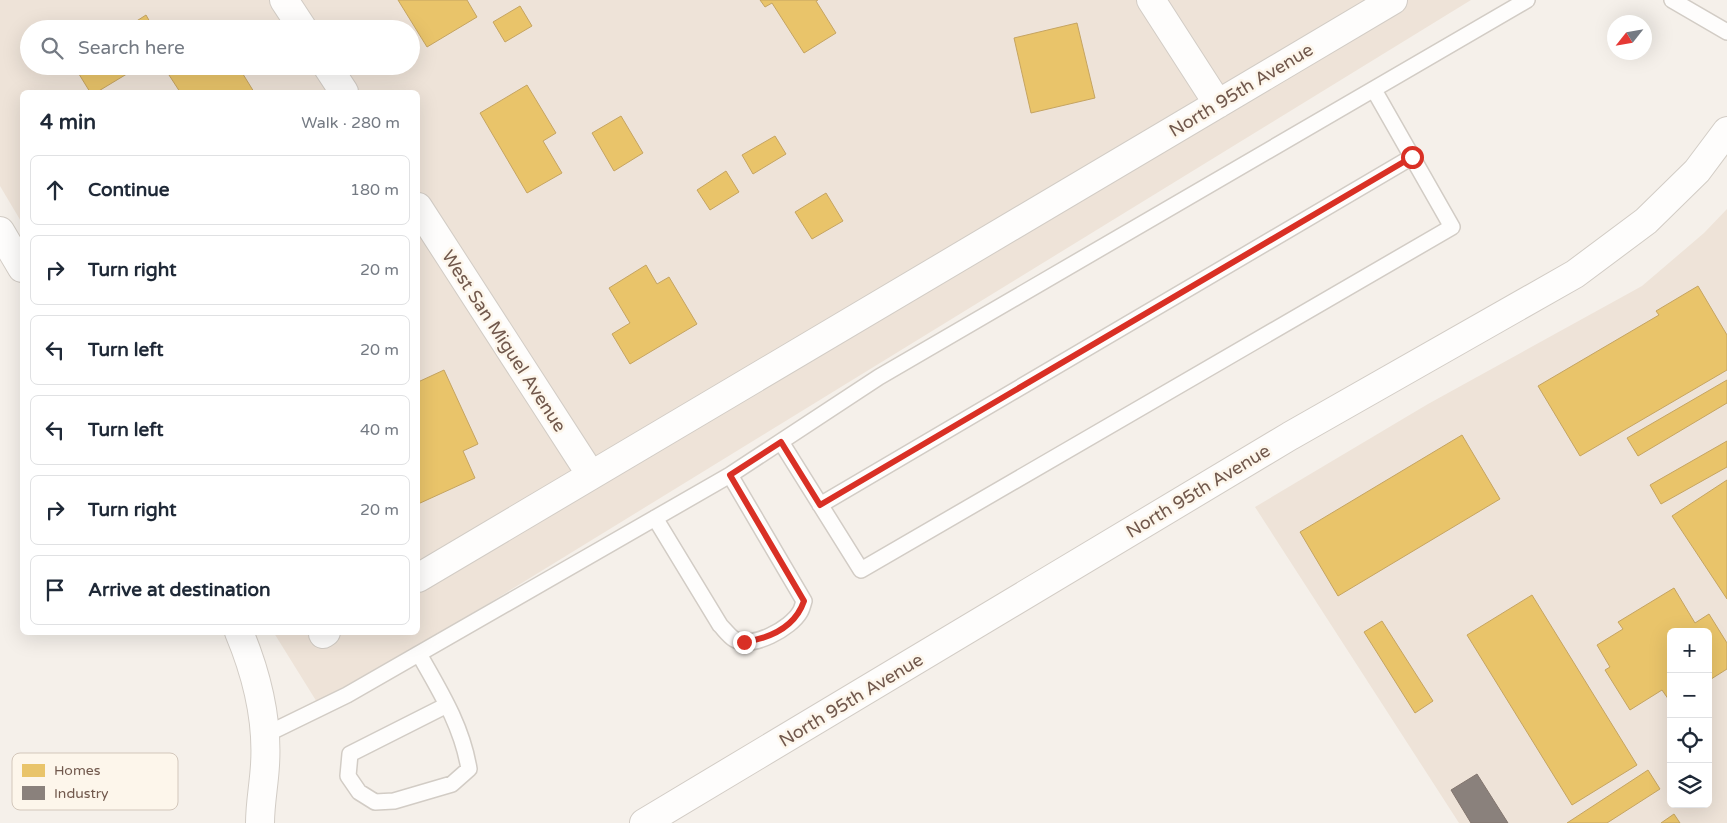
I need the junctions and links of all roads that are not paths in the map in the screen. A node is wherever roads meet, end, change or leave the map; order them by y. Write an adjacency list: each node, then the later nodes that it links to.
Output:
1 (284, 0): 6 (street)
2 (1151, 0): 11 (street)
3 (1393, 0): 11 (street, North 95th Avenue)
4 (1527, 0): 10 (lane)
5 (1672, 0): 7 (lane)
6 (297, 20)
7 (1727, 32)
8 (333, 75): 9 (street)
9 (343, 90)
10 (1374, 90): 13 (lane); 17 (lane)
11 (1218, 104): 18 (street, North 95th Avenue)
12 (1727, 131): 28 (street, North 95th Avenue)
13 (1412, 157): 20 (lane); 20 (lane)
14 (420, 209): 18 (street, West San Miguel Avenue)
15 (0, 231): 16 (street)
16 (20, 265)
17 (781, 442): 19 (lane); 20 (lane)
18 (591, 475): 22 (street, North 95th Avenue)
19 (730, 475): 21 (lane); 21 (lane)
20 (820, 505)
21 (655, 518): 24 (lane)
22 (420, 577)
23 (240, 635): 26 (street)
24 (418, 654): 25 (lane); 26 (lane)
25 (447, 705): 25 (lane)
26 (265, 735): 27 (street)
27 (260, 823)
28 (644, 823)

